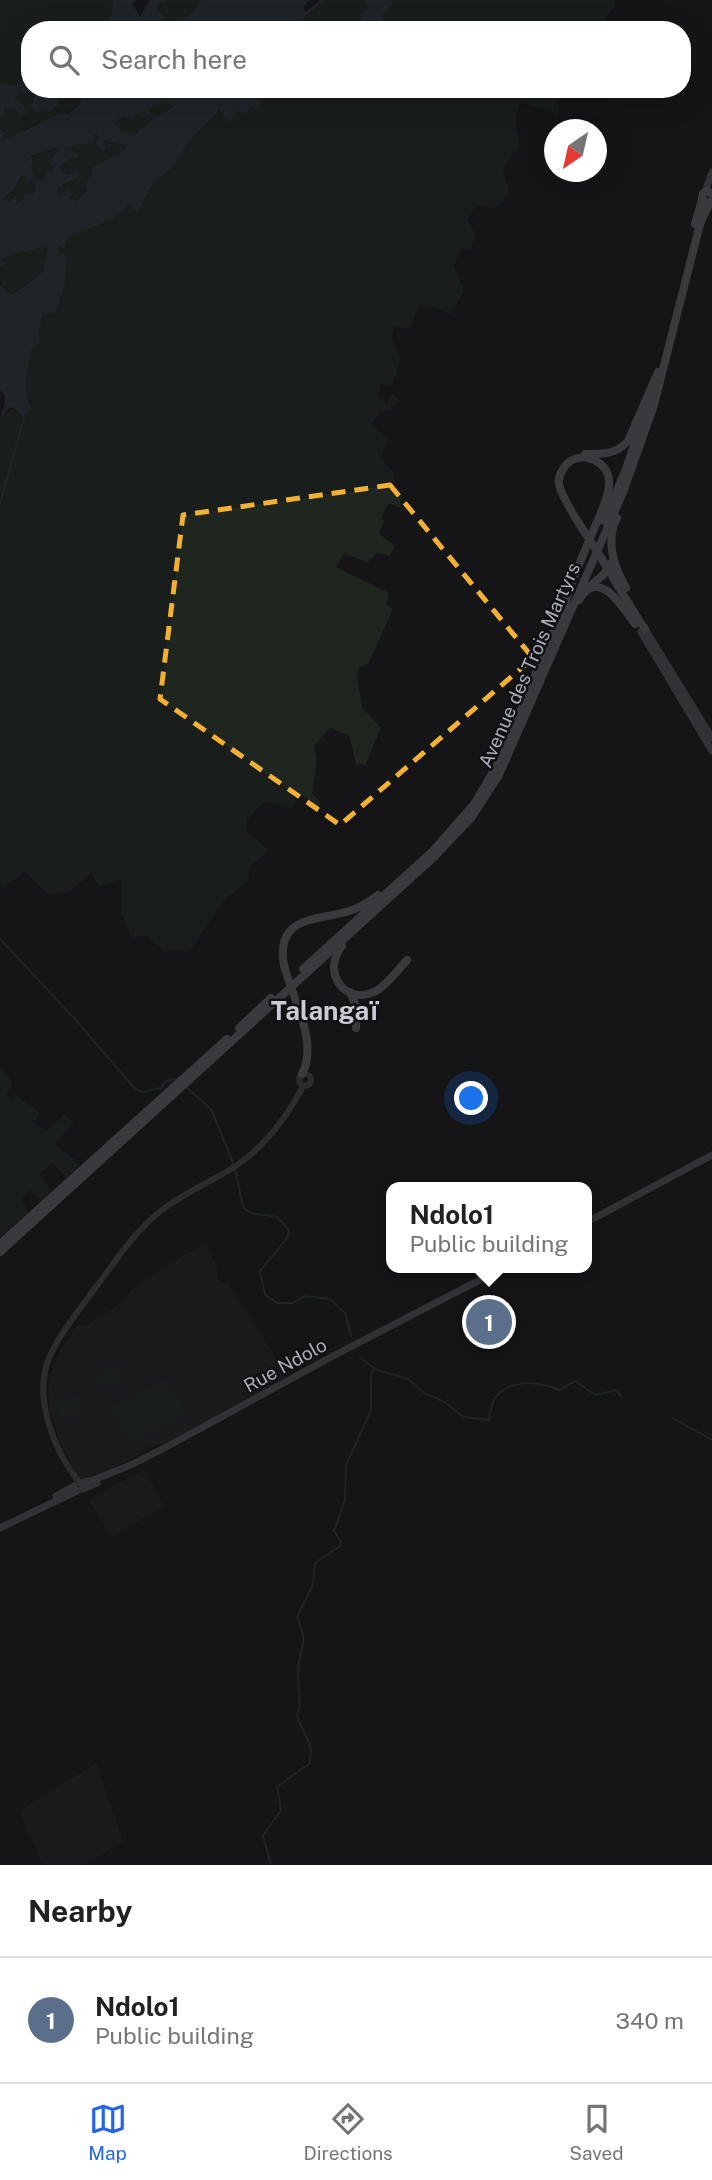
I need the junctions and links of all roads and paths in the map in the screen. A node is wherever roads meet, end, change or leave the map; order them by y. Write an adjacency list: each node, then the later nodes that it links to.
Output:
1 (712, 172): 2 (main road, Avenue des Trois Martyrs)
2 (708, 198): 3 (highway, Avenue des Trois Martyrs); 4 (highway, Avenue des Trois Martyrs)
3 (658, 372): 5 (highway); 8 (highway, Avenue des Trois Martyrs)
4 (654, 404): 6 (highway); 10 (highway, Avenue des Trois Martyrs)
5 (587, 456): 8 (highway); 9 (highway)
6 (612, 551): 7 (highway); 9 (highway)
7 (584, 592): 9 (highway); 10 (highway)
8 (561, 615): 13 (highway, Avenue des Trois Martyrs)
9 (643, 630): 11 (main road); 12 (main road)
10 (544, 672): 14 (highway, Avenue des Trois Martyrs)
11 (712, 738)
12 (712, 751)
13 (411, 870): 18 (highway, Avenue des Trois Martyrs); 19 (highway)
14 (360, 927): 16 (highway); 18 (highway, Avenue des Trois Martyrs)
15 (407, 960): 16 (highway)
16 (350, 992): 17 (highway)
17 (356, 1028)
18 (193, 1073): 22 (highway); 23 (highway)
19 (302, 1074): 25 (street)
20 (712, 1155): 21 (main road)
21 (592, 1219)
22 (0, 1244)
23 (0, 1252)
24 (493, 1273): 25 (main road, Rue Ndolo)
25 (78, 1486): 26 (main road, Rue Ndolo)
26 (0, 1528)

